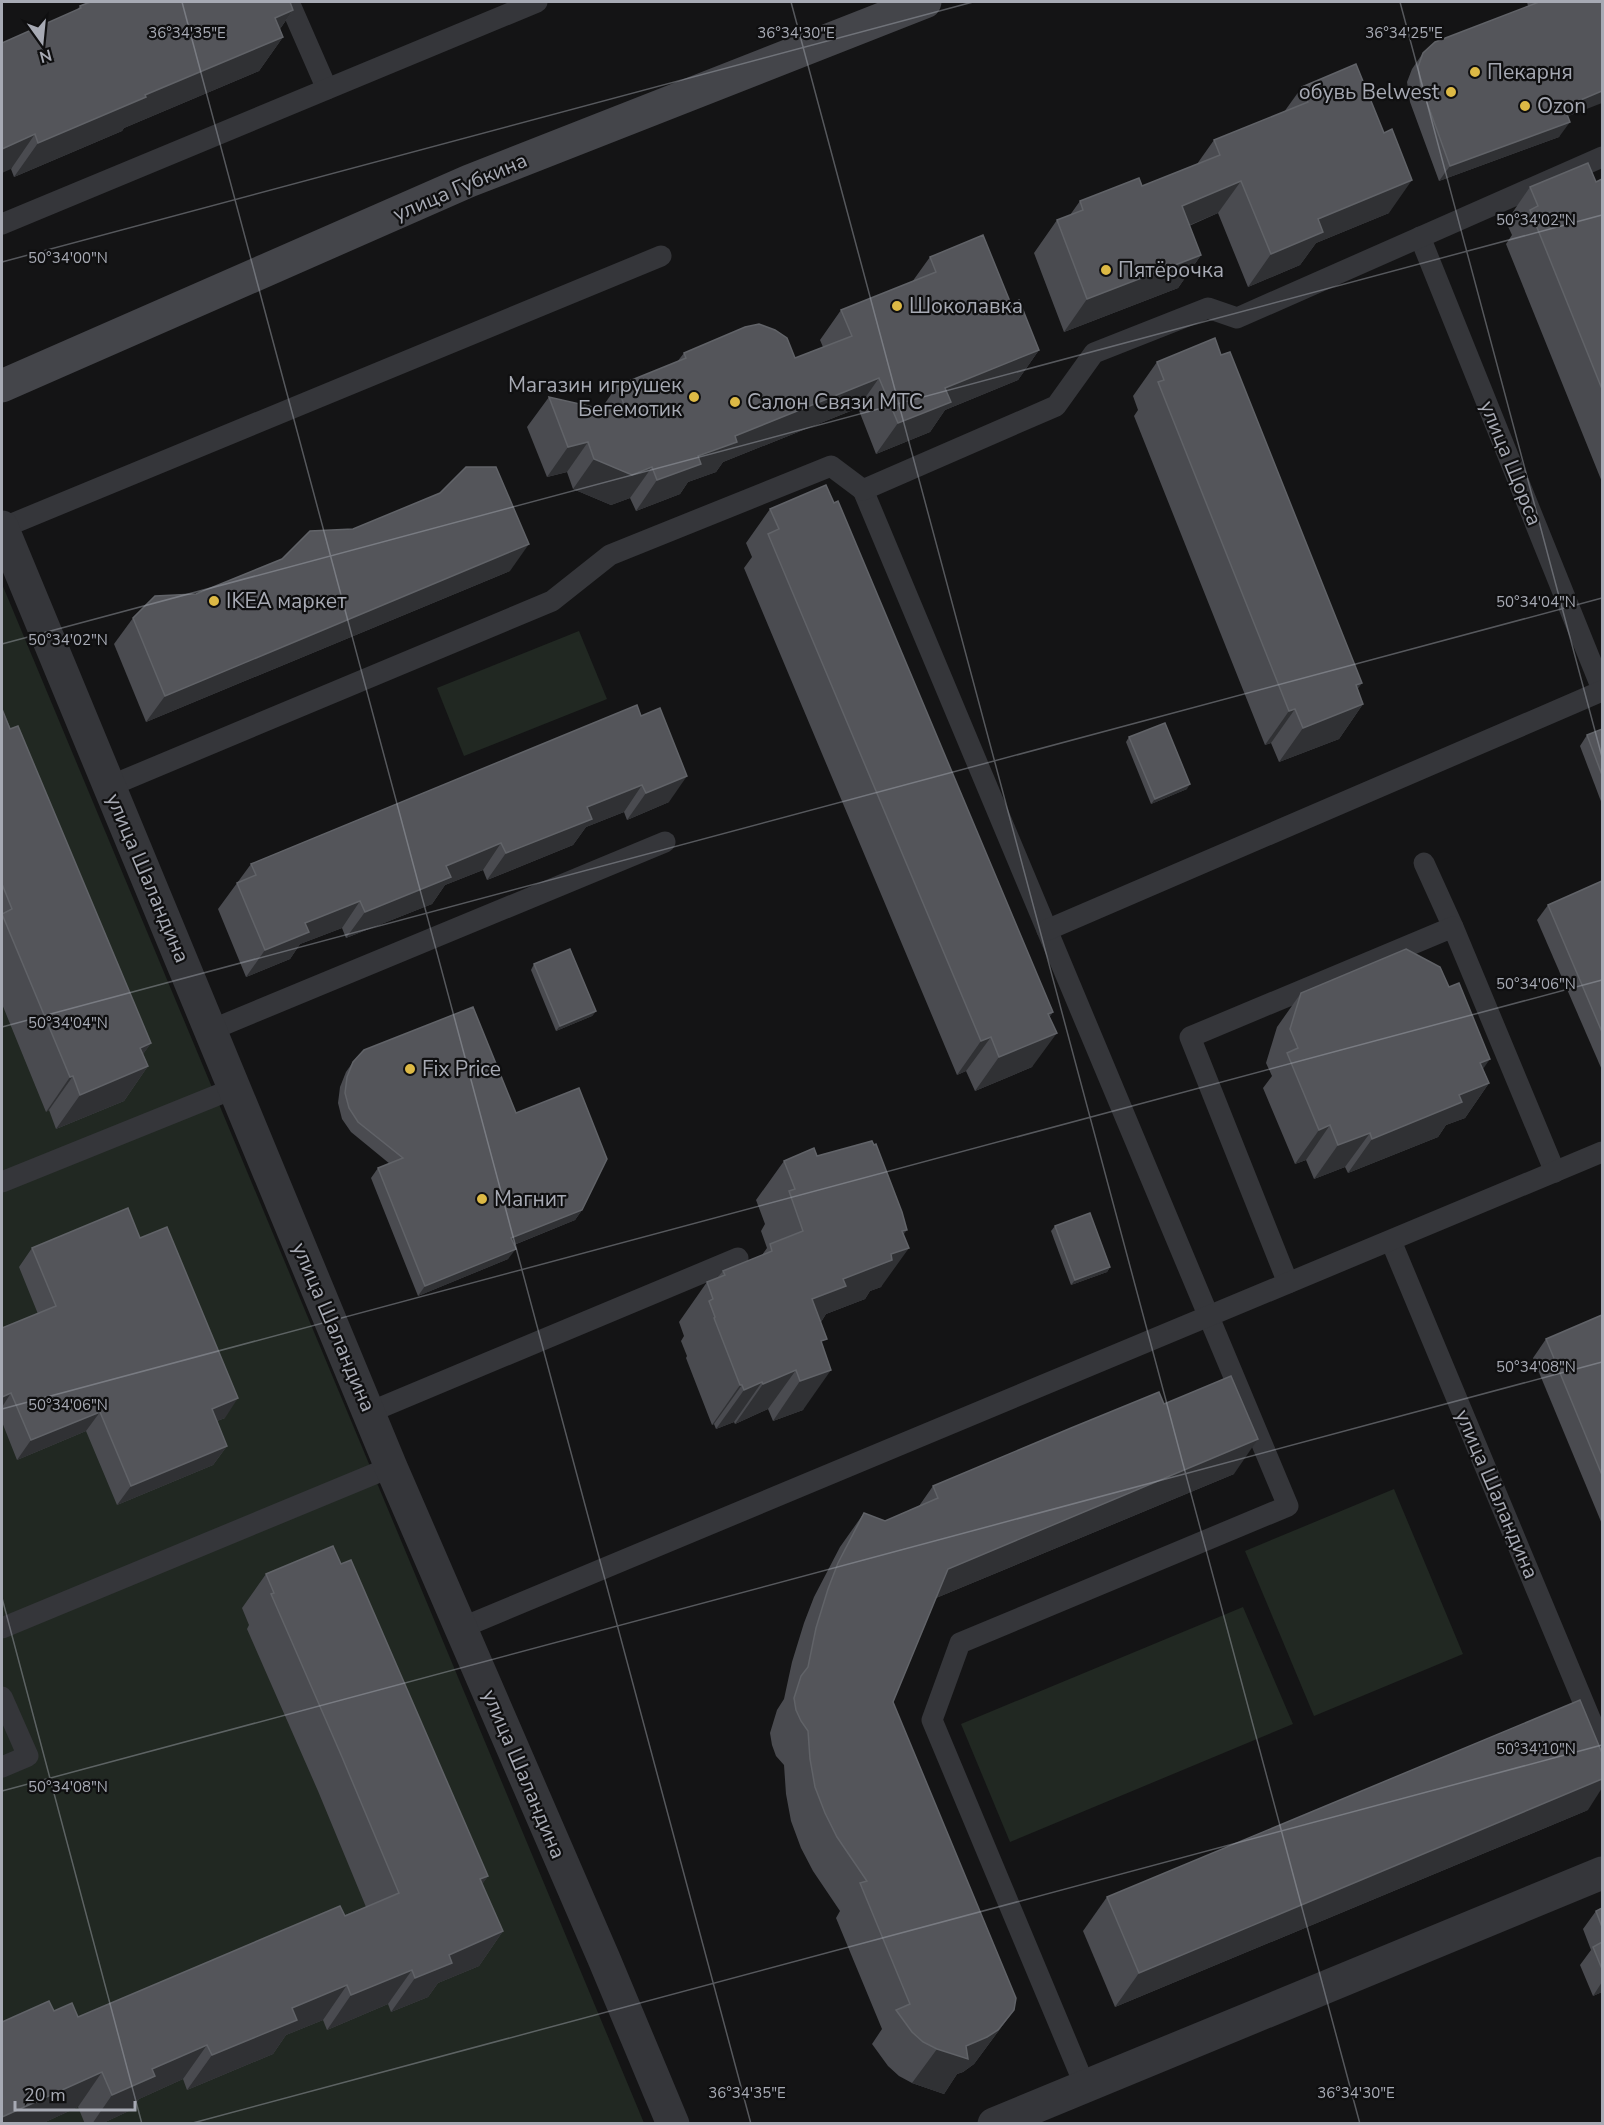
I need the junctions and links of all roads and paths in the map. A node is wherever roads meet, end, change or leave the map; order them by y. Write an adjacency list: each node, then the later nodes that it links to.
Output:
1 (290, 2): 4 (lane)
2 (537, 2): 4 (lane)
3 (925, 2): 9 (main road, улица Губкина)
4 (327, 89): 6 (lane)
5 (1602, 157): 7 (lane)
6 (2, 224)
7 (1420, 237): 10 (lane); 12 (lane, улица Щорса)
8 (661, 256): 11 (lane)
9 (2, 386)
10 (863, 490): 13 (lane); 17 (lane)
11 (2, 527): 13 (street, улица Шаландина)
12 (1602, 690): 17 (lane)
13 (110, 786): 18 (street, улица Шаландина)
14 (665, 842): 18 (lane)
15 (1424, 863): 16 (lane)
16 (1453, 927): 21 (lane); 25 (lane)
17 (1047, 930): 26 (lane)
18 (211, 1030): 19 (street, улица Шаландина)
19 (235, 1088): 22 (lane); 27 (street, улица Шаландина)
20 (1602, 1152): 21 (lane)
21 (1556, 1172): 23 (lane)
22 (2, 1182)
23 (1391, 1241): 25 (lane); 32 (lane, улица Шаландина)
24 (738, 1258): 27 (lane)
25 (1288, 1283): 26 (lane)
26 (1208, 1317): 30 (lane); 35 (lane)
27 (370, 1412): 28 (street, улица Шаландина)
28 (391, 1467): 29 (lane); 30 (street, улица Шаландина)
29 (2, 1628)
30 (461, 1628): 36 (street, улица Шаландина)
31 (2, 1697): 33 (lane)
32 (1602, 1747)
33 (2, 1767)
34 (1602, 1873): 35 (street)
35 (1085, 2086): 37 (street)
36 (673, 2124)
37 (994, 2124)

